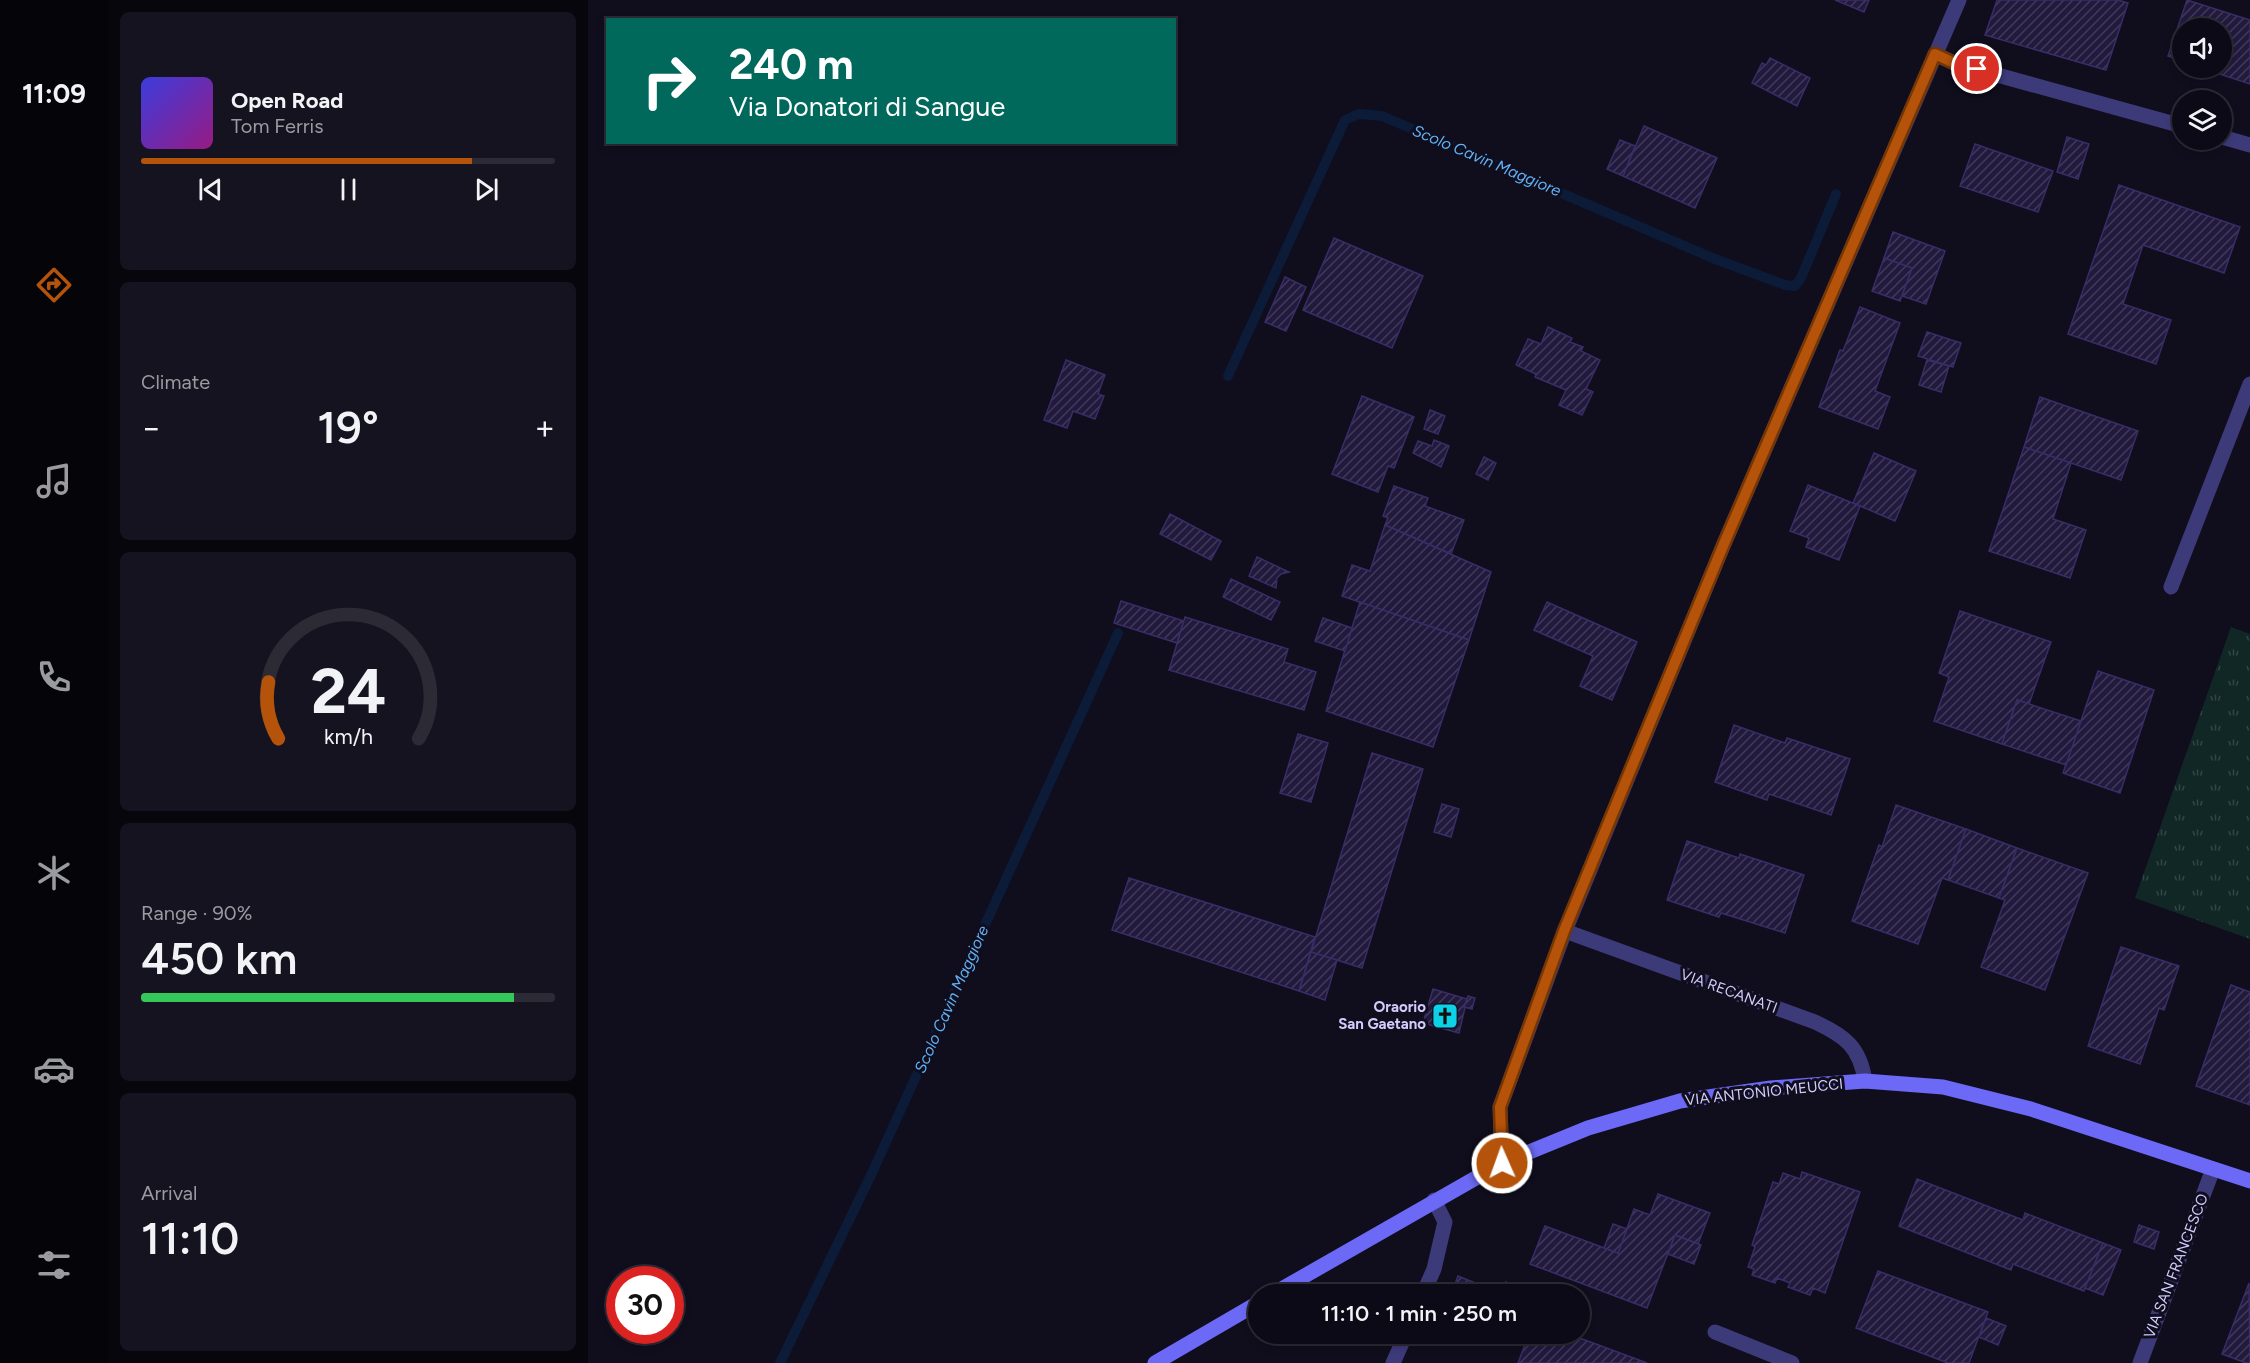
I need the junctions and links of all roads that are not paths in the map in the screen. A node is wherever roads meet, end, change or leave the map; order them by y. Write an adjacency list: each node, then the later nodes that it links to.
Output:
1 (1959, 0): 2 (street)
2 (1935, 54): 3 (street); 8 (street)
3 (2172, 123)
4 (2232, 140): 5 (street)
5 (2250, 145)
6 (2250, 384): 7 (street)
7 (2171, 587)
8 (1564, 931): 9 (street, VIA RECANATI); 10 (street)
9 (1865, 1081): 10 (main road, VIA ANTONIO MEUCCI); 11 (main road, VIA ANTONIO MEUCCI)
10 (1502, 1163): 13 (main road, VIA ANTONIO MEUCCI)
11 (2213, 1169): 12 (main road, VIA ANTONIO MEUCCI); 22 (street, VIA SAN FRANCESCO)
12 (2250, 1181)
13 (1434, 1200): 14 (main road, VIA ANTONIO MEUCCI); 15 (street)
14 (1290, 1284)
15 (1427, 1284)
16 (1248, 1309): 19 (main road)
17 (1715, 1332): 21 (street)
18 (1402, 1344): 20 (street)
19 (1155, 1363)
20 (1393, 1363)
21 (1792, 1363)
22 (2140, 1363)

